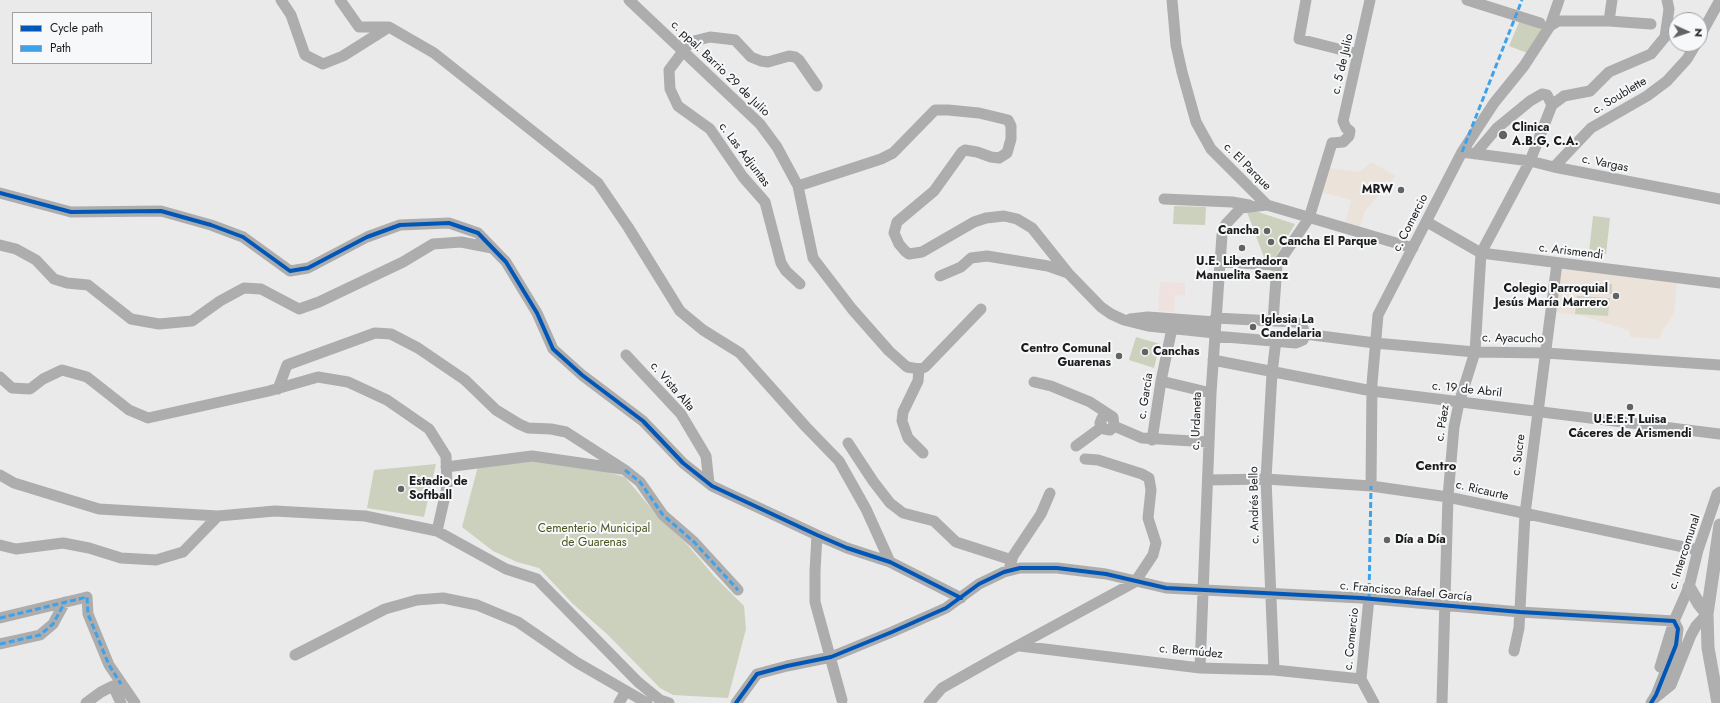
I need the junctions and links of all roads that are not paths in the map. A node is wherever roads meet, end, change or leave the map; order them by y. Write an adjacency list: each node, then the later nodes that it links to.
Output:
1 (281, 0): 16 (street)
2 (340, 0): 16 (street)
3 (629, 0): 17 (street, c. ppal. Barrio 29 de Julio)
4 (1172, 0): 30 (street, c. El Parque)
5 (1306, 0): 19 (street)
6 (1370, 0): 19 (street, c. 5 de Julio)
7 (1467, 0): 15 (street)
8 (1559, 0): 15 (street, c. Comercio)
9 (1612, 0): 12 (street)
10 (1667, 0): 21 (street)
11 (1720, 0): 13 (street)
12 (1609, 21): 14 (street); 15 (street)
13 (1708, 22)
14 (1651, 24)
15 (1545, 25): 22 (street, c. Comercio)
16 (390, 27): 94 (street)
17 (682, 52): 20 (street, c. Las Adjuntas); 26 (street, c. ppal. Barrio 29 de Julio); 43 (street, c. Las Adjuntas)
18 (1691, 52): 25 (street, c. Soublette)
19 (1358, 54): 32 (street, c. 5 de Julio)
20 (818, 86)
21 (1552, 105): 23 (street); 24 (street, c. Páez)
22 (1462, 152): 23 (street, c. Vargas); 33 (street, c. Comercio)
23 (1475, 154): 24 (street, c. Vargas)
24 (1530, 161): 25 (street, c. Vargas); 37 (street, c. Páez)
25 (1554, 167): 29 (street, c. Vargas)
26 (798, 186): 41 (street); 57 (street, c. ppal. Barrio 29 de Julio)
27 (0, 193): 35 (street)
28 (1164, 199): 31 (street)
29 (1720, 199)
30 (1267, 205): 31 (street, c. Urdaneta); 32 (street, c. El Parque)
31 (1254, 206): 38 (street, c. Urdaneta)
32 (1309, 218): 36 (street, c. El Parque); 40 (street)
33 (1427, 222): 36 (street, c. Comercio); 37 (street, c. Arismendi)
34 (0, 245): 35 (street)
35 (492, 248): 82 (street)
36 (1413, 248): 51 (street, c. Comercio)
37 (1481, 253): 39 (street, c. Arismendi); 52 (street, c. Páez)
38 (1220, 262): 40 (street); 47 (street, c. Urdaneta)
39 (1557, 263): 44 (street, c. Arismendi); 53 (street, c. Sucre)
40 (1277, 265): 46 (street)
41 (1068, 272): 42 (street); 47 (street)
42 (940, 276)
43 (800, 284)
44 (1720, 284)
45 (981, 309): 57 (street)
46 (1274, 321): 47 (street); 49 (street)
47 (1215, 327): 50 (street); 55 (street, c. Urdaneta)
48 (1171, 333): 60 (street, c. García)
49 (1305, 334): 50 (street); 51 (street, c. Ayacucho)
50 (1276, 340): 58 (street, c. Andrés Bello)
51 (1375, 343): 52 (street, c. Ayacucho); 63 (street, c. Comercio)
52 (1475, 352): 53 (street, c. Ayacucho); 65 (street, c. Páez)
53 (1546, 353): 56 (street, c. Ayacucho); 66 (street, c. Sucre)
54 (626, 355): 82 (street, c. Vista Alta)
55 (1213, 360): 58 (street, c. 19 de Abril); 64 (street, c. Urdaneta)
56 (1720, 365)
57 (919, 368): 75 (street)
58 (1272, 372): 63 (street, c. 19 de Abril); 80 (street, c. Andrés Bello)
59 (0, 377): 62 (street)
60 (1161, 381): 64 (street); 71 (street, c. García)
61 (1034, 382): 67 (street)
62 (278, 389): 77 (street); 78 (street)
63 (1372, 391): 65 (street, c. 19 de Abril); 83 (street, c. Comercio)
64 (1211, 392): 72 (street, c. Urdaneta)
65 (1459, 403): 66 (street, c. 19 de Abril); 86 (street, c. Páez)
66 (1537, 410): 70 (street, c. 19 de Abril); 87 (street, c. Sucre)
67 (1108, 415): 68 (street); 69 (street)
68 (1114, 426): 69 (street); 71 (street)
69 (1102, 427): 74 (street)
70 (1720, 434)
71 (1152, 440): 72 (street)
72 (1209, 442): 81 (street, c. Urdaneta)
73 (848, 443): 95 (street)
74 (1076, 446)
75 (923, 452)
76 (1085, 459): 97 (street)
77 (446, 467): 78 (street); 90 (street)
78 (625, 470): 99 (street)
79 (0, 475): 88 (street)
80 (1266, 479): 81 (street, c. Ricaurte); 83 (street, c. Ricaurte); 101 (street, c. Andrés Bello)
81 (1208, 480): 100 (street, c. Urdaneta)
82 (709, 483): 91 (street)
83 (1371, 486): 86 (street, c. Ricaurte)
84 (1720, 492): 93 (street, c. Intercomunal)
85 (1050, 493): 95 (street)
86 (1448, 497): 87 (street, c. Ricaurte); 105 (street, c. Páez)
87 (1525, 514): 93 (street, c. Ricaurte); 106 (street, c. Sucre)
88 (218, 516): 90 (street); 92 (street)
89 (1720, 525): 96 (main road)
90 (437, 531): 127 (street)
91 (817, 535): 94 (street); 114 (street)
92 (0, 545)
93 (1698, 550): 98 (street, c. Intercomunal)
94 (890, 562): 102 (street)
95 (1011, 565): 97 (street, c. Francisco Rafael García); 102 (street)
96 (1716, 575): 107 (main road)
97 (1136, 582): 100 (street, c. Francisco Rafael García); 111 (street)
98 (1689, 587): 107 (main road); 109 (street, c. Intercomunal)
99 (738, 590)
100 (1204, 591): 101 (street, c. Francisco Rafael García); 115 (street, c. Urdaneta)
101 (1271, 592): 103 (street, c. Francisco Rafael García); 116 (street, c. Andrés Bello)
102 (961, 598): 114 (street)
103 (1369, 598): 105 (street, c. Francisco Rafael García); 117 (street, c. Comercio)
104 (65, 602): 108 (street); 110 (street); 118 (street)
105 (1446, 606): 106 (street, c. Francisco Rafael García); 131 (street, c. Páez)
106 (1520, 612): 109 (street, c. Francisco Rafael García); 112 (street, c. Sucre)
107 (1707, 614): 121 (street); 132 (main road)
108 (0, 618)
109 (1674, 620): 121 (street, c. Intercomunal)
110 (0, 644)
111 (1020, 646): 115 (street, c. Bermúdez); 129 (street)
112 (1514, 651)
113 (295, 655): 119 (street)
114 (831, 657): 120 (street); 128 (street)
115 (1200, 668): 116 (street, c. Bermúdez)
116 (1274, 670): 117 (street, c. Bermúdez)
117 (1361, 679): 130 (street, c. Comercio)
118 (117, 685): 122 (street); 123 (street); 124 (street)
119 (626, 691): 125 (street); 126 (street)
120 (842, 700)
121 (1649, 702)
122 (86, 703)
123 (121, 703)
124 (135, 703)
125 (619, 703)
126 (647, 703)
127 (669, 703)
128 (736, 703)
129 (929, 703)
130 (1374, 703)
131 (1442, 703)
132 (1718, 703)

